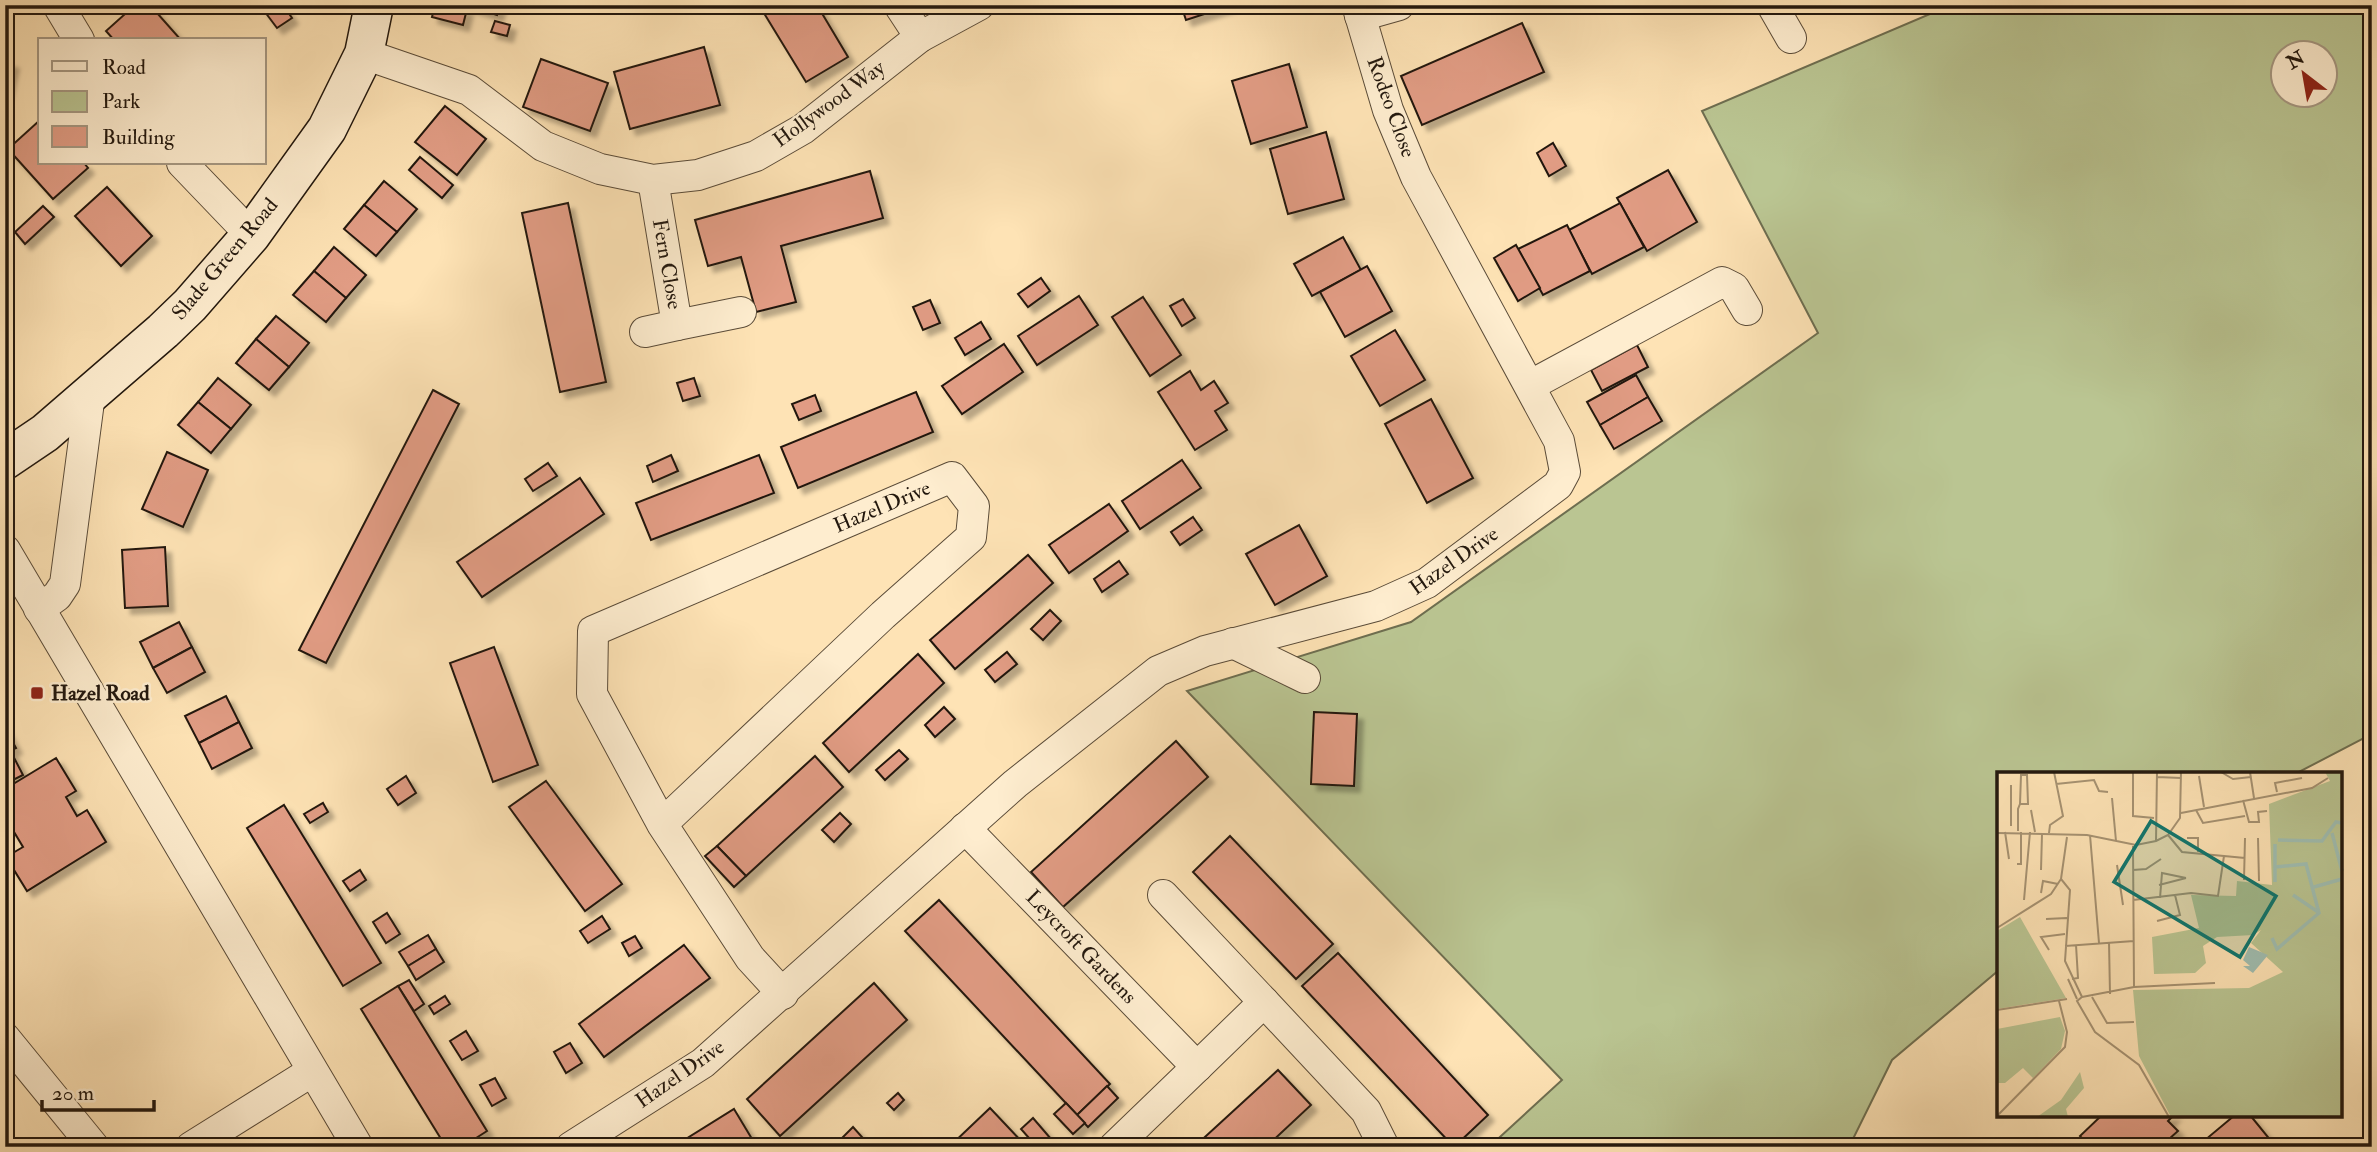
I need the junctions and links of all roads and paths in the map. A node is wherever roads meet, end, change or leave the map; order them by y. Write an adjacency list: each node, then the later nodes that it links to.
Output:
1 (58, 5): 9 (street)
2 (374, 5): 11 (street, Slade Green Road)
3 (899, 5): 8 (street)
4 (979, 5): 8 (street, Hollywood Way)
5 (1399, 5): 7 (street, Rodeo Close)
6 (1772, 5): 10 (street)
7 (1358, 11): 14 (street, Rodeo Close)
8 (920, 37): 13 (street, Hollywood Way)
9 (78, 38)
10 (1791, 38)
11 (364, 54): 13 (street, Hollywood Way); 15 (street, Slade Green Road)
12 (183, 164): 15 (street)
13 (653, 180): 18 (street, Fern Close)
14 (1426, 196): 20 (street, Hazel Drive)
15 (251, 235): 21 (street, Slade Green Road)
16 (1746, 310): 20 (street)
17 (741, 312): 18 (street, Fern Close)
18 (677, 325): 19 (street)
19 (645, 331)
20 (1531, 385): 25 (street, Hazel Drive)
21 (90, 394): 22 (street, Slade Green Road); 24 (street)
22 (5, 460)
23 (5, 550): 24 (street)
24 (39, 609): 34 (street)
25 (1233, 643): 26 (street); 28 (street, Hazel Drive)
26 (1305, 678)
27 (662, 824): 27 (street, Hazel Drive); 30 (street, Hazel Drive)
28 (965, 828): 30 (street, Hazel Drive); 33 (street, Leycroft Gardens)
29 (1163, 895): 31 (street)
30 (783, 993): 38 (street, Hazel Drive)
31 (1264, 1002): 33 (street); 40 (street)
32 (5, 1038): 35 (street)
33 (1197, 1067): 39 (street)
34 (311, 1072): 36 (street); 37 (street)
35 (93, 1147)
36 (191, 1147)
37 (358, 1147)
38 (572, 1147)
39 (1114, 1147)
40 (1384, 1147)

